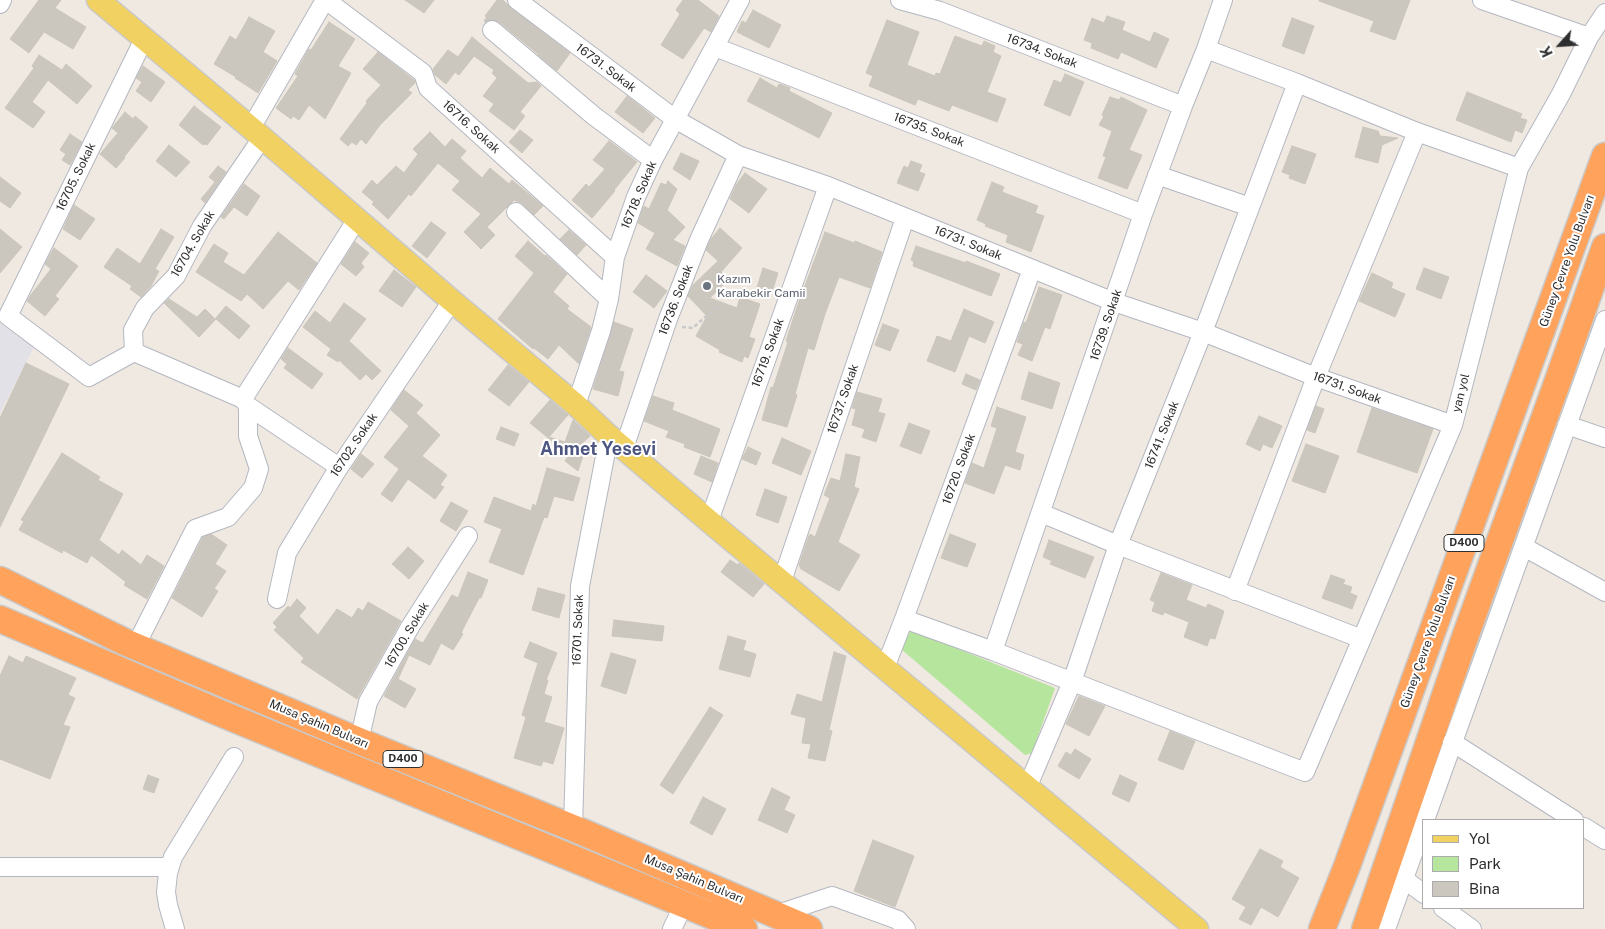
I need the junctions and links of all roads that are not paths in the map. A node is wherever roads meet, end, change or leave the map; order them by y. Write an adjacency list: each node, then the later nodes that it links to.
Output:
1 (2, 0): 9 (street)
2 (98, 0): 14 (main road)
3 (326, 0): 21 (street, 16704. Sokak); 34 (street, 16716. Sokak)
4 (517, 0): 19 (street, 16731. Sokak)
5 (740, 0): 15 (street, 16718. Sokak)
6 (900, 0): 10 (street, 16734. Sokak)
7 (1223, 0): 16 (street, 16739. Sokak)
8 (1482, 0): 13 (street)
9 (0, 4)
10 (942, 6): 18 (street, 16734. Sokak)
11 (1605, 13): 13 (street, yan yol)
12 (492, 30): 24 (street)
13 (1589, 37): 25 (street, yan yol)
14 (144, 39): 21 (main road); 41 (street, 16705. Sokak)
15 (715, 47): 19 (street, 16718. Sokak); 30 (street, 16735. Sokak)
16 (1206, 50): 17 (street); 18 (street, 16739. Sokak)
17 (1297, 83): 20 (street); 28 (street, 16741. Sokak)
18 (1183, 106): 26 (street, 16739. Sokak)
19 (674, 119): 22 (street, 16731. Sokak); 24 (street, 16718. Sokak)
20 (1417, 132): 25 (street); 42 (street)
21 (256, 133): 32 (main road); 41 (street, 16704. Sokak)
22 (738, 155): 27 (street, 16731. Sokak); 48 (street, 16736. Sokak)
23 (1605, 156): 91 (highway, Güney Çevre Yolu Bulvarı / D400)
24 (652, 160): 34 (street, 16718. Sokak)
25 (1519, 168): 45 (street, yan yol)
26 (1157, 175): 28 (street); 30 (street, 16739. Sokak)
27 (828, 186): 31 (street, 16731. Sokak); 51 (street, 16719. Sokak)
28 (1250, 207): 40 (street, 16741. Sokak)
29 (516, 212): 36 (street)
30 (1143, 214): 38 (street, 16739. Sokak)
31 (905, 218): 35 (street, 16731. Sokak); 56 (street, 16737. Sokak)
32 (357, 219): 37 (main road); 43 (street)
33 (1605, 246): 92 (highway, D400)
34 (615, 257): 36 (street, 16718. Sokak)
35 (1032, 269): 38 (street, 16731. Sokak); 61 (street, 16720. Sokak)
36 (609, 299): 44 (street, 16718. Sokak)
37 (452, 301): 44 (main road); 49 (street, 16702. Sokak)
38 (1114, 302): 40 (street, 16731. Sokak); 50 (street, 16739. Sokak)
39 (1605, 320): 46 (street)
40 (1203, 332): 42 (street, 16731. Sokak); 53 (street, 16741. Sokak)
41 (134, 352): 43 (street)
42 (1316, 377): 45 (street, 16731. Sokak); 57 (street)
43 (246, 403): 49 (street); 63 (street)
44 (576, 405): 48 (main road)
45 (1453, 425): 62 (street, yan yol)
46 (1567, 425): 47 (street); 54 (street)
47 (1605, 438)
48 (616, 442): 51 (main road); 74 (street, 16701. Sokak)
49 (339, 467): 59 (street, 16702. Sokak)
50 (1041, 513): 53 (street); 64 (street, 16739. Sokak)
51 (708, 521): 56 (main road)
52 (468, 536): 67 (street, 16700. Sokak)
53 (1118, 545): 57 (street); 66 (street, 16741. Sokak)
54 (1524, 547): 58 (street); 68 (street)
55 (0, 580): 63 (highway, Musa Şahin Bulvarı / D400)
56 (782, 581): 65 (main road)
57 (1235, 591): 62 (street)
58 (1605, 592)
59 (277, 599)
60 (0, 619): 81 (highway, D400)
61 (904, 619): 64 (street); 65 (street, 16720. Sokak)
62 (1362, 639): 66 (street, yan yol)
63 (135, 647): 67 (highway, Musa Şahin Bulvarı / D400)
64 (994, 651): 66 (street)
65 (884, 668): 70 (main road)
66 (1072, 682): 70 (street, 16741. Sokak)
67 (359, 741): 74 (highway, Musa Şahin Bulvarı / D400)
68 (1452, 742): 71 (street); 72 (street)
69 (234, 757): 78 (street)
70 (1027, 788): 90 (main road)
71 (1425, 819)
72 (1572, 819)
73 (1585, 827): 76 (street)
74 (573, 828): 83 (highway, Musa Şahin Bulvarı / D400)
75 (1422, 828): 79 (street)
76 (1605, 840)
77 (0, 867): 78 (street)
78 (170, 867): 84 (street)
79 (1404, 880): 80 (street); 93 (street)
80 (1422, 893)
81 (695, 909): 85 (street); 86 (highway); 87 (highway, D400)
82 (1444, 909): 94 (street)
83 (775, 914): 88 (highway, Musa Şahin Bulvarı / D400); 89 (street)
84 (174, 929)
85 (672, 929)
86 (729, 929)
87 (744, 929)
88 (809, 929)
89 (906, 929)
90 (1197, 929)
91 (1322, 929)
92 (1365, 929)
93 (1386, 929)
94 (1472, 929)

